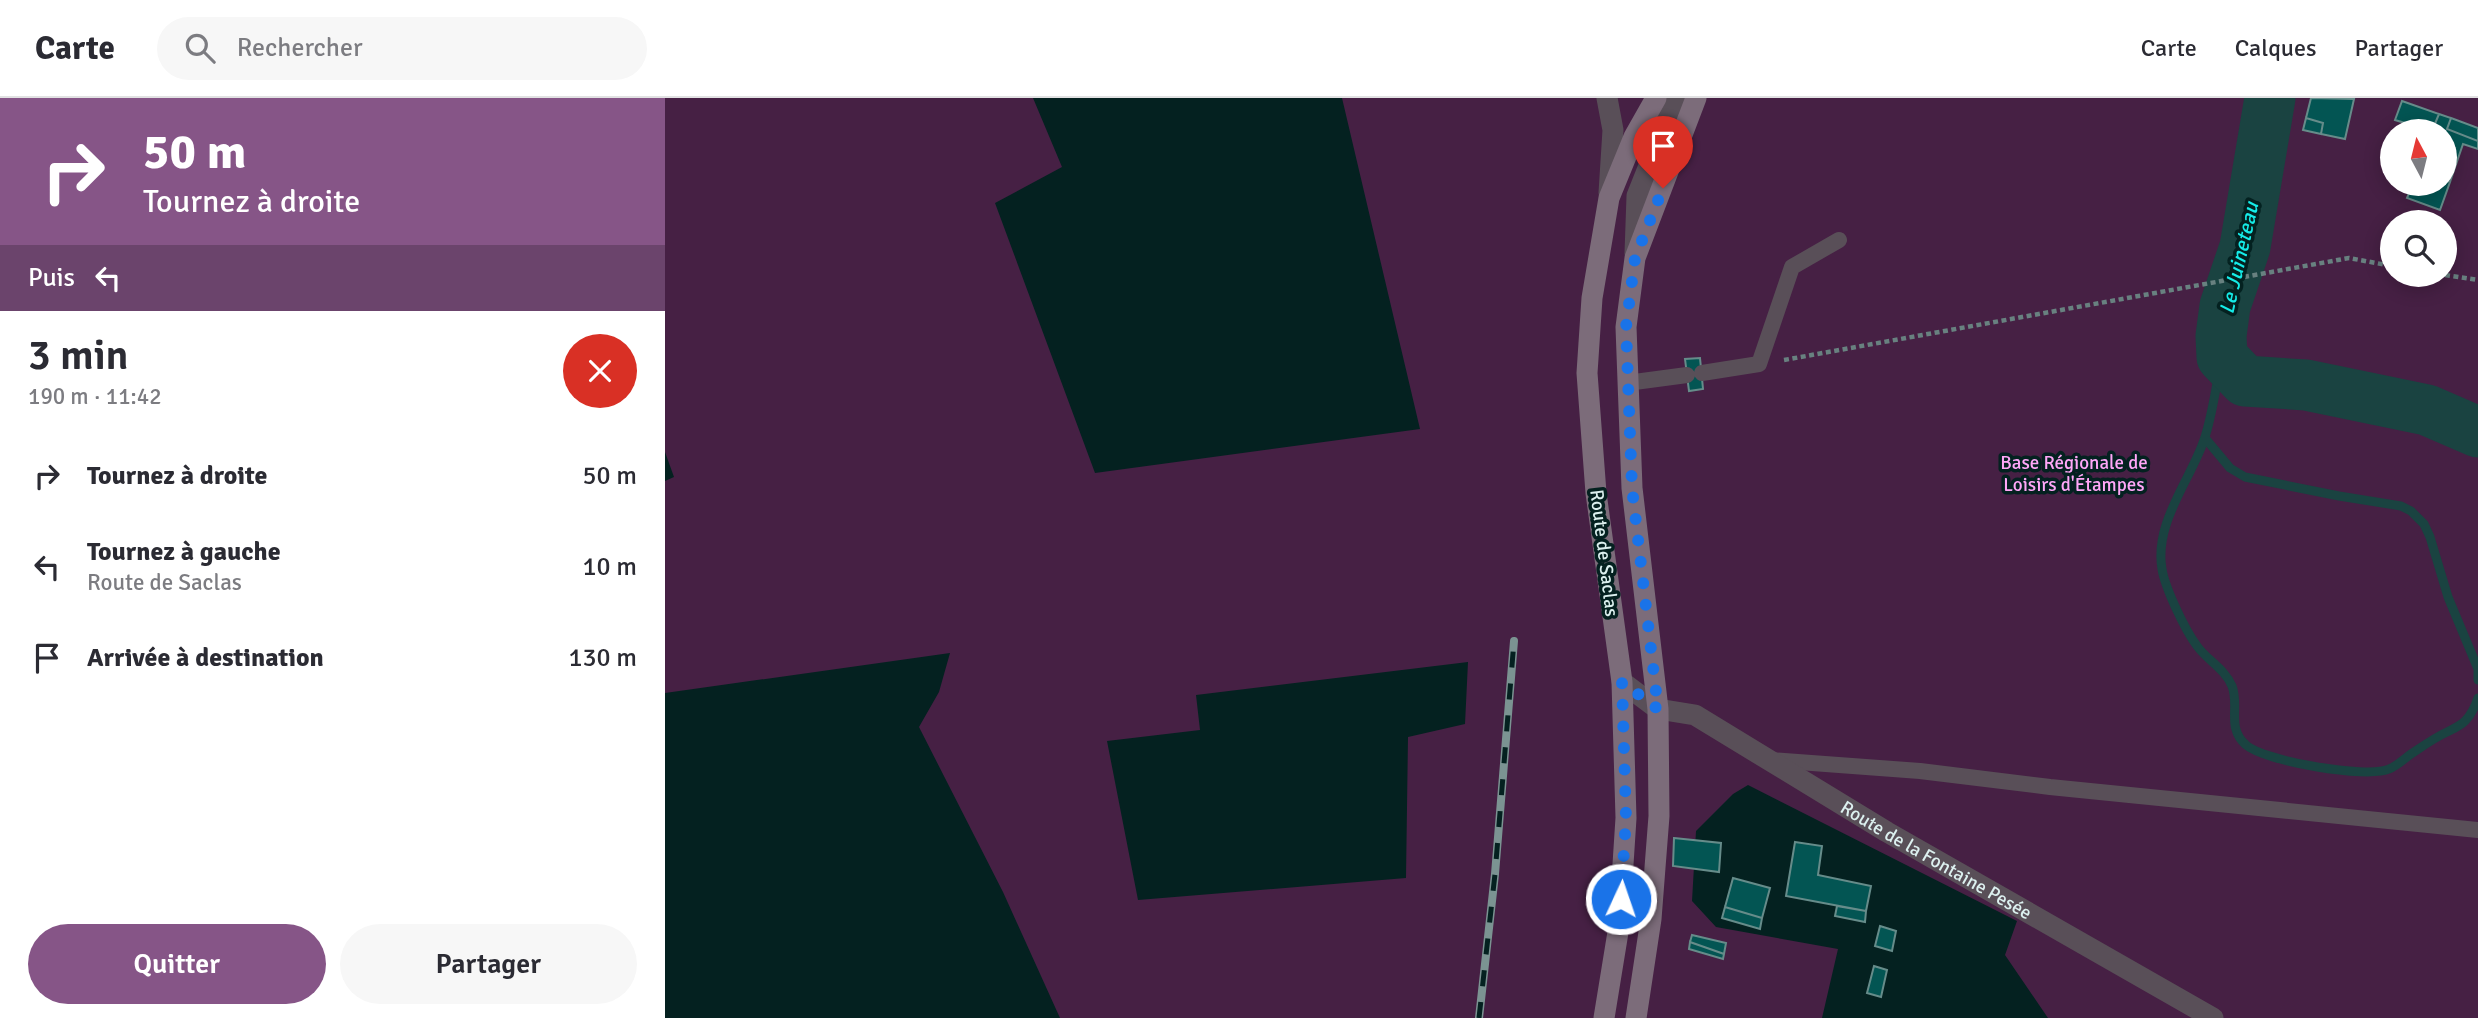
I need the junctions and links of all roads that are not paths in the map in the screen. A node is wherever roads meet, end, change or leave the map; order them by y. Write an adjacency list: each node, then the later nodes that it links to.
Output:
1 (1607, 98): 5 (street)
2 (1656, 98): 5 (main road, Route de Saclas)
3 (1676, 98): 7 (street)
4 (1696, 98): 7 (main road, Route de Saclas)
5 (1609, 198): 9 (main road, Route de Saclas)
6 (1839, 240): 8 (lane)
7 (1635, 258): 8 (main road, Route de Saclas)
8 (1627, 383): 10 (main road, Route de Saclas)
9 (1622, 682): 10 (street); 13 (main road, Route de Saclas)
10 (1658, 709): 11 (street, Route de la Fontaine Pesée); 14 (main road, Route de Saclas)
11 (1767, 760): 12 (lane); 15 (street, Route de la Fontaine Pesée)
12 (2478, 830)
13 (1604, 1018)
14 (1636, 1018)
15 (2213, 1018)

